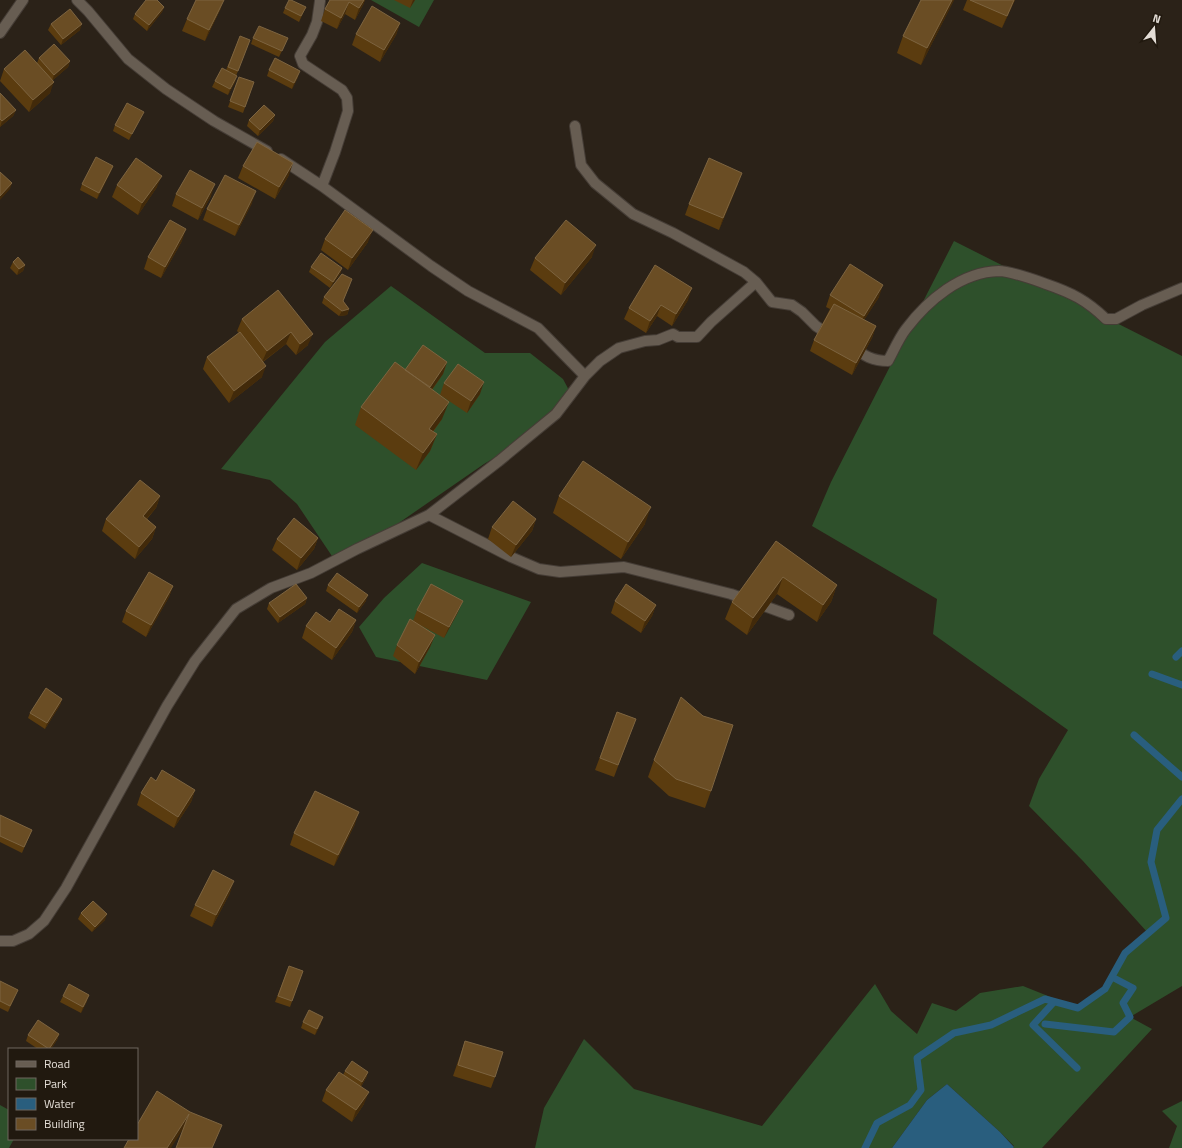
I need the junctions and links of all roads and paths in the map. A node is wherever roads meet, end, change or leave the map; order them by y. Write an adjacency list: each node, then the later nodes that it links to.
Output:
1 (23, 0): 4 (street)
2 (77, 0): 6 (street)
3 (320, 1): 6 (street)
4 (0, 33)
5 (575, 126): 7 (street)
6 (322, 186): 9 (street)
7 (756, 282): 8 (street); 9 (street)
8 (1182, 288)
9 (585, 376): 10 (street)
10 (429, 515): 11 (street); 12 (street)
11 (789, 615)
12 (0, 940)

